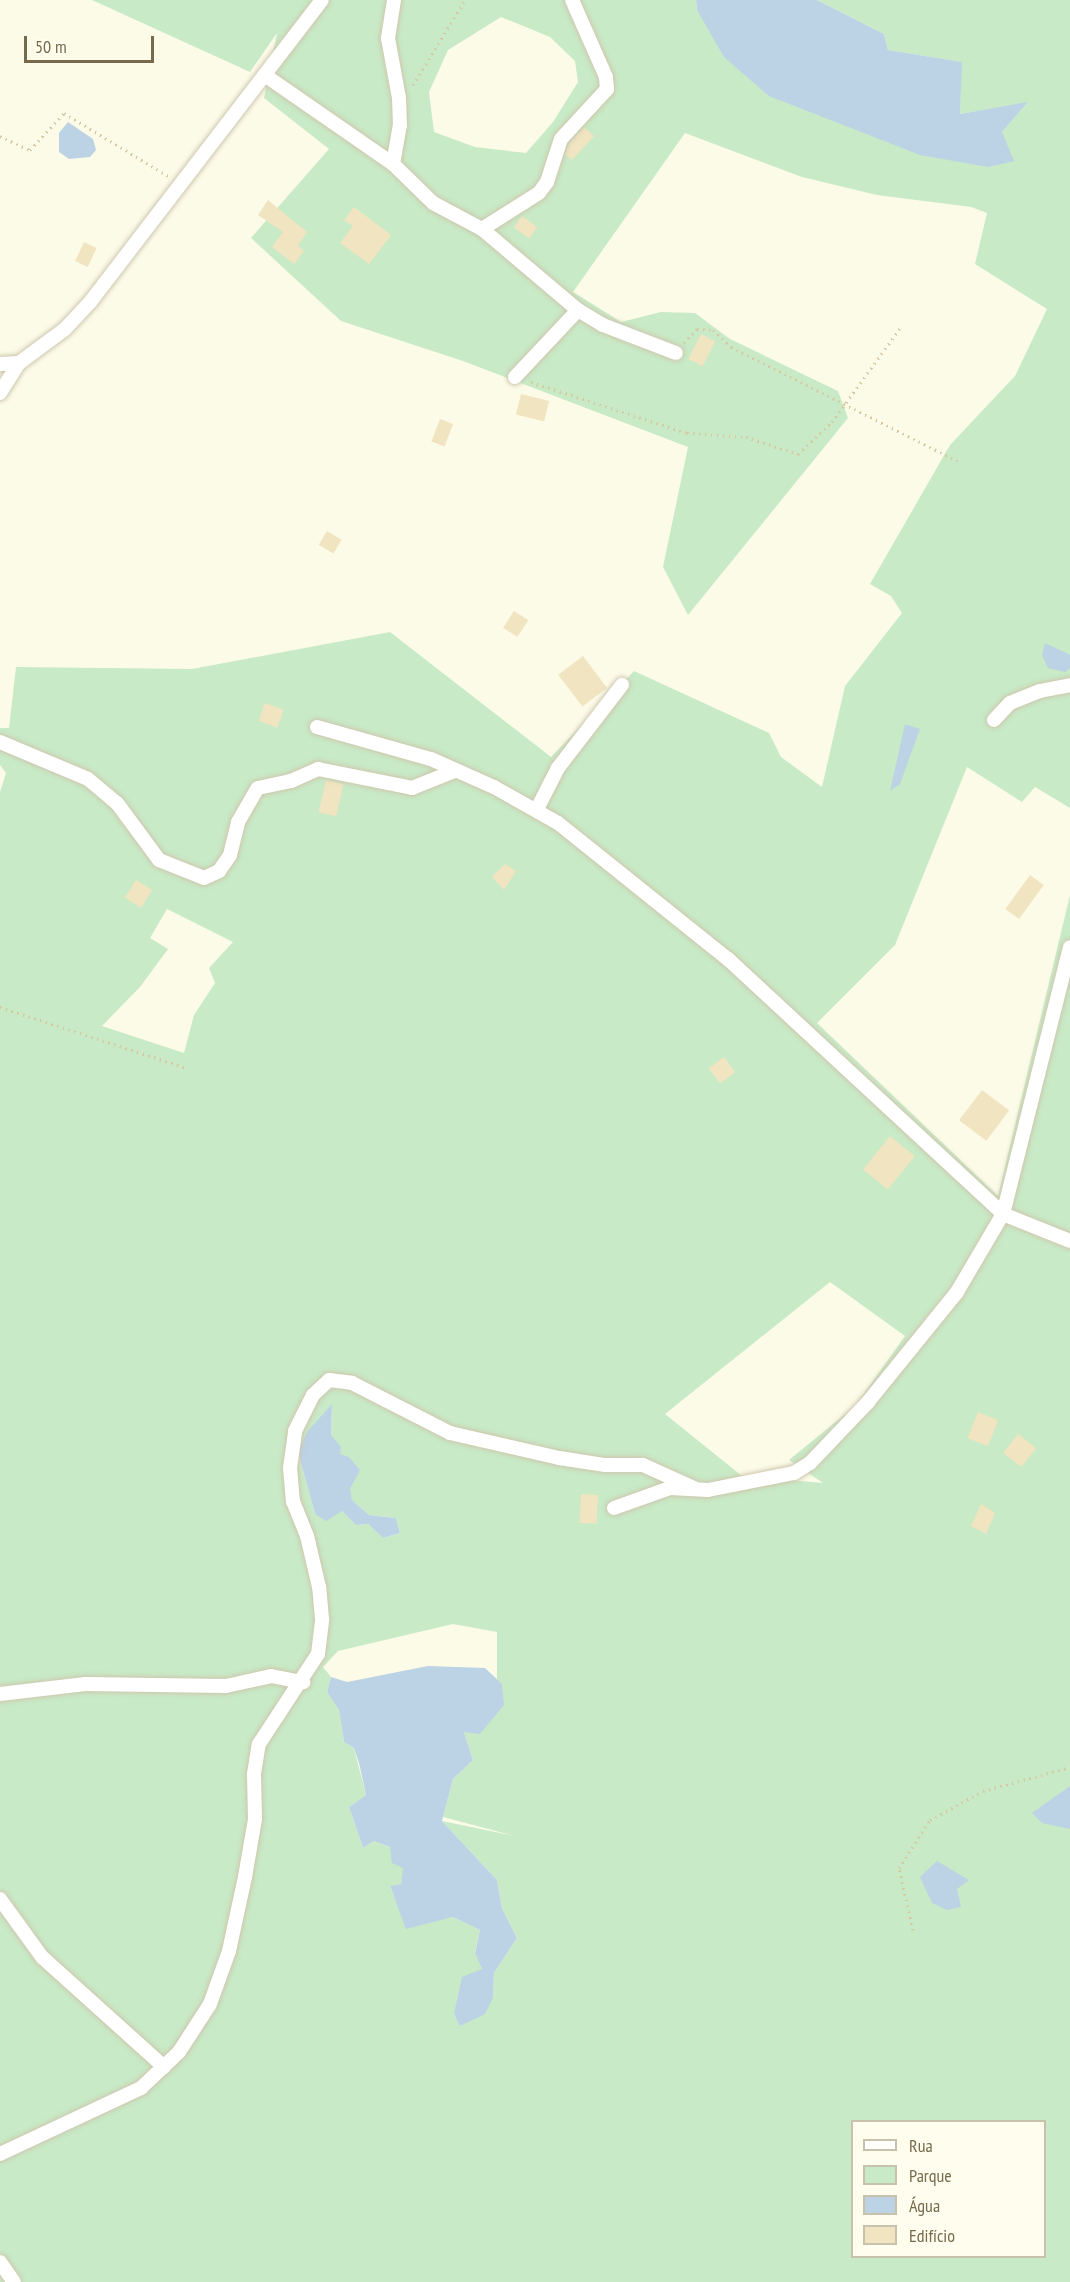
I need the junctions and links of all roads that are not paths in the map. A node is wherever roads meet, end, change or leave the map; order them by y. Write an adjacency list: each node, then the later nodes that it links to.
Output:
1 (321, 0): 4 (street)
2 (394, 0): 5 (street)
3 (572, 0): 6 (street)
4 (266, 76): 5 (street); 9 (street)
5 (393, 164): 6 (street)
6 (482, 230): 7 (street)
7 (578, 310): 8 (street); 11 (street)
8 (676, 353)
9 (19, 363): 10 (street); 12 (street)
10 (0, 364)
11 (515, 377)
12 (0, 393)
13 (622, 685): 19 (street)
14 (1070, 685): 15 (street)
15 (994, 720)
16 (316, 727): 18 (street)
17 (0, 742): 18 (street)
18 (454, 771): 19 (street)
19 (537, 809): 21 (street)
20 (1070, 947): 21 (street)
21 (1003, 1214): 22 (street); 23 (street)
22 (1070, 1241)
23 (694, 1488): 24 (street); 25 (street)
24 (614, 1508)
25 (303, 1682): 26 (street); 28 (street)
26 (0, 1694)
27 (0, 1899): 28 (street)
28 (164, 2067): 29 (street)
29 (0, 2154)
30 (0, 2262): 31 (street)
31 (14, 2282)

